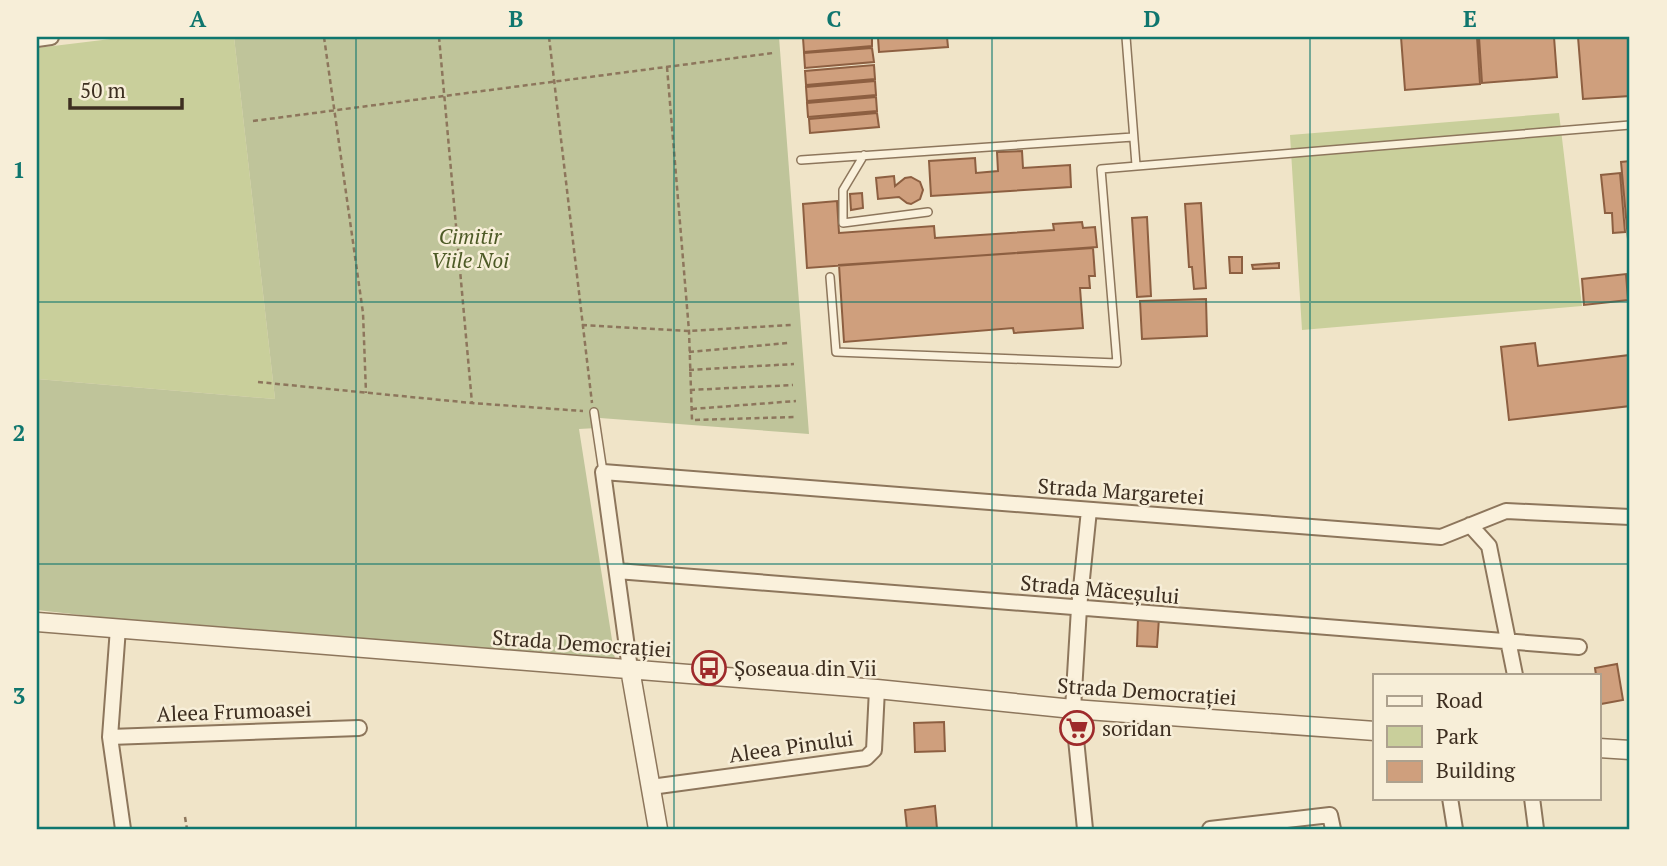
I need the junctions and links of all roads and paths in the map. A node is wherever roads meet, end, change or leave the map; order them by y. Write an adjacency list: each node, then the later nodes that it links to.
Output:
1 (51, 37): 6 (street)
2 (324, 37): 11 (path)
3 (439, 37): 10 (path)
4 (549, 37): 9 (path)
5 (1126, 37): 14 (lane)
6 (37, 39)
7 (773, 53): 8 (path)
8 (667, 67): 9 (path); 22 (path)
9 (554, 80): 10 (path); 20 (path)
10 (445, 94): 11 (path); 32 (path)
11 (335, 110): 12 (path); 30 (path)
12 (253, 121)
13 (1630, 125): 17 (lane)
14 (1133, 137): 15 (lane); 17 (lane)
15 (864, 155): 16 (lane); 18 (lane)
16 (801, 160)
17 (1136, 165): 19 (lane)
18 (928, 212)
19 (830, 277)
20 (582, 325): 22 (path); 34 (path)
21 (792, 325): 22 (path)
22 (689, 331): 24 (path)
23 (788, 343): 24 (path)
24 (689, 352): 26 (path)
25 (794, 364): 26 (path)
26 (689, 370): 29 (path)
27 (258, 382): 30 (path)
28 (793, 385): 29 (path)
29 (690, 390): 33 (path)
30 (366, 393): 32 (path)
31 (796, 401): 33 (path)
32 (472, 403): 34 (path)
33 (692, 409): 35 (path)
34 (594, 412): 36 (lane)
35 (796, 417)
36 (603, 472): 37 (street, Strada Margaretei); 40 (street)
37 (1089, 510): 39 (street, Strada Margaretei); 41 (street)
38 (1630, 517): 39 (street, Strada Margaretei)
39 (1470, 525): 44 (street)
40 (617, 571): 41 (street, Strada Măceșului); 46 (street)
41 (1079, 608): 44 (street, Strada Măceșului); 49 (street)
42 (37, 622): 43 (street, Strada Democrației)
43 (118, 628): 46 (street, Strada Democrației); 52 (street)
44 (1510, 642): 45 (street, Strada Măceșului); 47 (street)
45 (1580, 647)
46 (630, 669): 48 (street, Strada Democrației); 55 (street)
47 (1515, 674)
48 (877, 689): 49 (street, Strada Democrației); 55 (street, Aleea Pinului)
49 (1073, 709): 51 (street, Strada Democrației); 63 (street)
50 (359, 727): 52 (street, Aleea Frumoasei)
51 (1373, 731)
52 (110, 737): 60 (street)
53 (1600, 748): 54 (street)
54 (1630, 750)
55 (651, 787): 62 (street)
56 (1450, 800): 66 (street)
57 (1532, 800): 67 (street)
58 (185, 817): 61 (path)
59 (1241, 827): 64 (street); 65 (street)
60 (123, 829)
61 (187, 829)
62 (658, 829)
63 (1085, 829)
64 (1210, 829)
65 (1332, 829)
66 (1455, 829)
67 (1536, 829)

